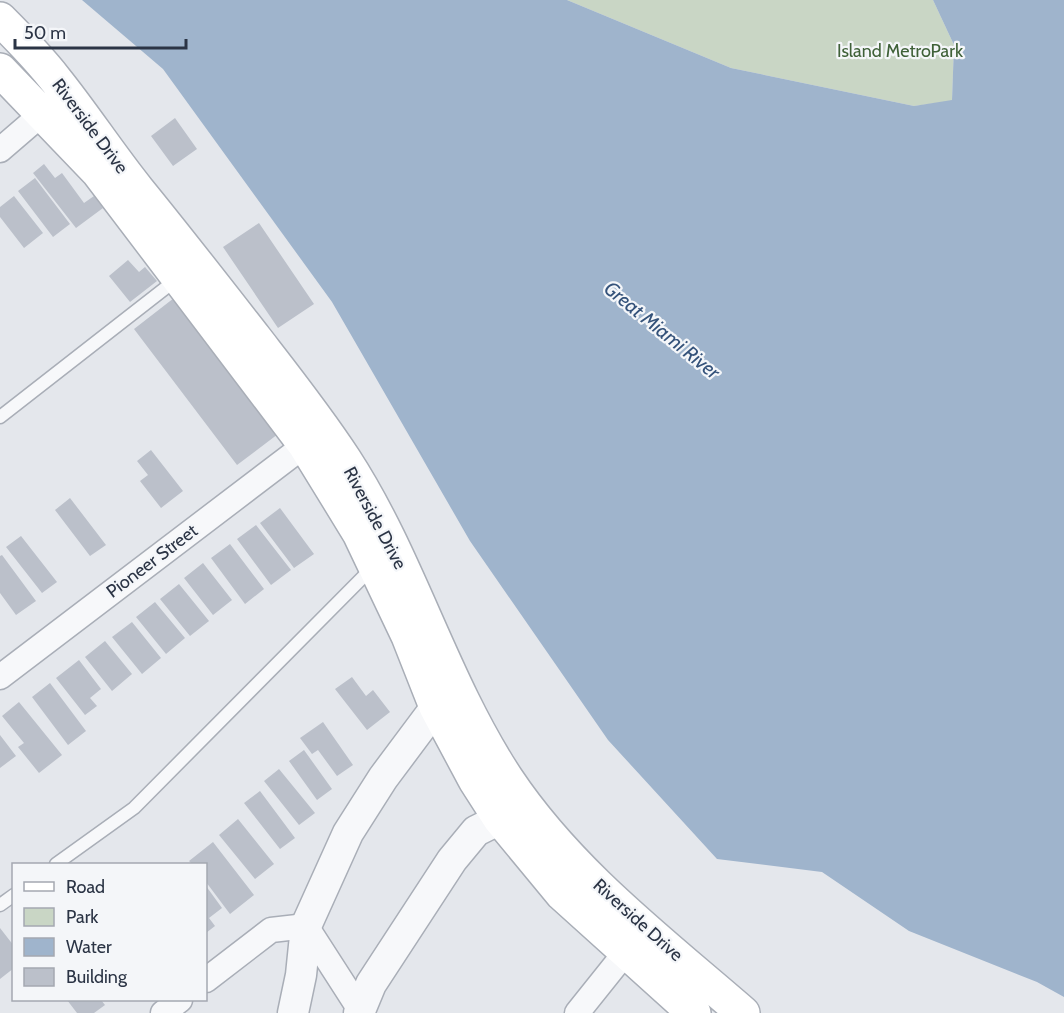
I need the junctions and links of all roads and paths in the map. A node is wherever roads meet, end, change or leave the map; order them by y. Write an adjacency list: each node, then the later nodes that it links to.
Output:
1 (0, 19): 22 (main road, Riverside Drive)
2 (0, 70): 3 (main road, Riverside Drive)
3 (43, 113): 4 (street); 5 (main road, Riverside Drive)
4 (0, 150)
5 (177, 279): 6 (lane); 7 (main road, Riverside Drive)
6 (0, 417)
7 (304, 445): 8 (main road, Riverside Drive); 9 (street, Pioneer Street)
8 (375, 565): 10 (main road, Riverside Drive); 12 (lane)
9 (0, 677)
10 (436, 707): 11 (main road, Riverside Drive); 13 (street)
11 (500, 819): 14 (main road, Riverside Drive); 17 (street)
12 (57, 863)
13 (306, 926): 15 (street); 17 (street); 19 (street)
14 (625, 953): 20 (street); 21 (main road, Riverside Drive)
15 (207, 979)
16 (178, 1001): 18 (street)
17 (360, 1012)
18 (163, 1013)
19 (293, 1013)
20 (577, 1013)
21 (694, 1013)
22 (743, 1013)

